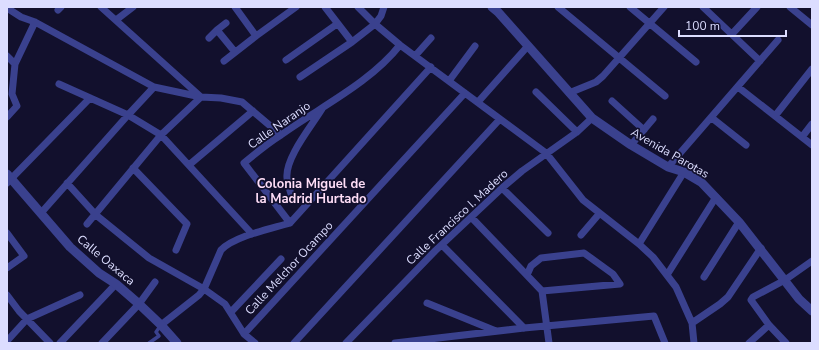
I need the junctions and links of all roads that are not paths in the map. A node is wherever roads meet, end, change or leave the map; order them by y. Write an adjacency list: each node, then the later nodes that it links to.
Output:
1 (101, 7): 16 (street)
2 (133, 7): 16 (street)
3 (235, 7): 25 (street)
4 (296, 7): 25 (street)
5 (325, 7): 20 (street)
6 (358, 7): 21 (street)
7 (384, 7): 21 (street)
8 (492, 7): 32 (street, Avenida Parotas)
9 (558, 7): 36 (street)
10 (630, 7): 19 (street)
11 (664, 7): 19 (street)
12 (703, 7): 24 (street)
13 (757, 7): 24 (street)
14 (790, 7): 22 (street)
15 (7, 8): 17 (street)
16 (116, 20): 53 (street)
17 (35, 22): 41 (street); 47 (street)
18 (226, 23): 23 (street)
19 (650, 23): 36 (street); 40 (street)
20 (337, 24): 29 (street); 37 (street)
21 (375, 24): 29 (street); 30 (street)
22 (812, 25)
23 (217, 30): 26 (street); 33 (street)
24 (732, 34): 39 (street)
25 (256, 36): 33 (street)
26 (209, 38)
27 (431, 38): 35 (street)
28 (778, 40): 39 (street)
29 (352, 42): 44 (street)
30 (400, 45): 35 (street); 57 (street, Calle Naranjo)
31 (475, 46): 45 (street)
32 (527, 47): 51 (street, Avenida Parotas); 56 (street)
33 (235, 52): 38 (street)
34 (7, 56): 41 (street)
35 (415, 56): 42 (street)
36 (620, 58): 51 (street); 52 (street)
37 (286, 60)
38 (224, 61)
39 (760, 61): 48 (street)
40 (696, 62)
41 (16, 64): 61 (street)
42 (430, 68): 45 (street); 90 (street)
43 (812, 69): 60 (street)
44 (300, 77)
45 (449, 81): 50 (street)
46 (59, 84): 54 (street)
47 (154, 87): 53 (street); 59 (street)
48 (738, 87): 60 (street); 63 (street)
49 (536, 92): 68 (street)
50 (465, 93): 56 (street); 124 (street, Calle Melchor Ocampo)
51 (569, 94): 62 (street, Avenida Parotas)
52 (665, 96)
53 (201, 97): 58 (street); 69 (street)
54 (90, 98): 59 (street); 80 (street)
55 (612, 101): 67 (street)
56 (478, 102): 64 (street)
57 (324, 107): 70 (street, Calle Naranjo); 83 (street)
58 (253, 111): 70 (street); 76 (street)
59 (128, 115): 69 (street); 81 (street)
60 (775, 116): 71 (street)
61 (7, 117)
62 (592, 118): 68 (street, Calle Francisco I. Madero); 72 (street, Avenida Parotas)
63 (712, 118): 73 (street); 77 (street)
64 (500, 119): 75 (street); 132 (street)
65 (653, 119): 67 (street)
66 (812, 124): 71 (street)
67 (644, 130): 72 (street)
68 (577, 132): 75 (street, Calle Francisco I. Madero)
69 (161, 135): 76 (street); 78 (street)
70 (280, 135): 90 (street, Calle Naranjo)
71 (802, 137): 74 (street)
72 (631, 145): 77 (street, Avenida Parotas)
73 (746, 145)
74 (812, 145)
75 (546, 153): 82 (street, Calle Francisco I. Madero); 86 (street)
76 (189, 165): 94 (street)
77 (668, 167): 79 (street, Avenida Parotas)
78 (133, 168): 87 (street); 99 (street)
79 (684, 172): 84 (street, Avenida Parotas); 96 (street)
80 (9, 179): 85 (street, Calle Oaxaca)
81 (67, 184): 85 (street); 87 (street)
82 (502, 188): 88 (street, Calle Francisco I. Madero); 93 (street)
83 (292, 197)
84 (716, 197): 89 (street, Avenida Parotas); 104 (street)
85 (41, 213): 108 (street, Calle Oaxaca)
86 (599, 214): 95 (street); 96 (street)
87 (96, 215): 91 (street); 109 (street)
88 (471, 217): 97 (street, Calle Francisco I. Madero); 103 (street)
89 (739, 222): 98 (street, Avenida Parotas); 105 (street)
90 (290, 223): 94 (street)
91 (87, 224)
92 (7, 233): 102 (street)
93 (548, 233)
94 (252, 234): 109 (street)
95 (581, 235)
96 (639, 244): 104 (street)
97 (442, 245): 122 (street); 133 (street, Calle Francisco I. Madero)
98 (761, 248): 106 (street, Avenida Parotas); 118 (street)
99 (176, 250)
100 (281, 259): 116 (street)
101 (812, 261): 106 (street)
102 (7, 268)
103 (528, 275): 110 (street); 110 (street)
104 (667, 275): 118 (street)
105 (704, 278)
106 (785, 280): 115 (street, Avenida Parotas); 120 (street)
107 (155, 282): 114 (street)
108 (116, 284): 114 (street, Calle Oaxaca); 127 (street)
109 (204, 288): 116 (street); 119 (street)
110 (542, 291): 121 (street)
111 (7, 295): 117 (street)
112 (80, 296): 117 (street)
113 (427, 303): 123 (street)
114 (139, 304): 119 (street, Calle Oaxaca); 128 (street)
115 (812, 311)
116 (231, 312): 124 (street)
117 (27, 319): 125 (street); 126 (street)
118 (692, 323): 137 (street)
119 (161, 325): 129 (lane); 130 (street, Calle Oaxaca)
120 (769, 325): 138 (street); 139 (street)
121 (546, 326): 122 (street); 135 (street); 136 (street)
122 (524, 328): 123 (street)
123 (497, 331): 134 (street)
124 (244, 334): 131 (street)
125 (7, 341)
126 (50, 343)
127 (60, 343)
128 (102, 343)
129 (150, 343)
130 (177, 343)
131 (255, 343)
132 (294, 343)
133 (347, 343)
134 (395, 343)
135 (549, 343)
136 (665, 343)
137 (694, 343)
138 (749, 343)
139 (786, 343)

